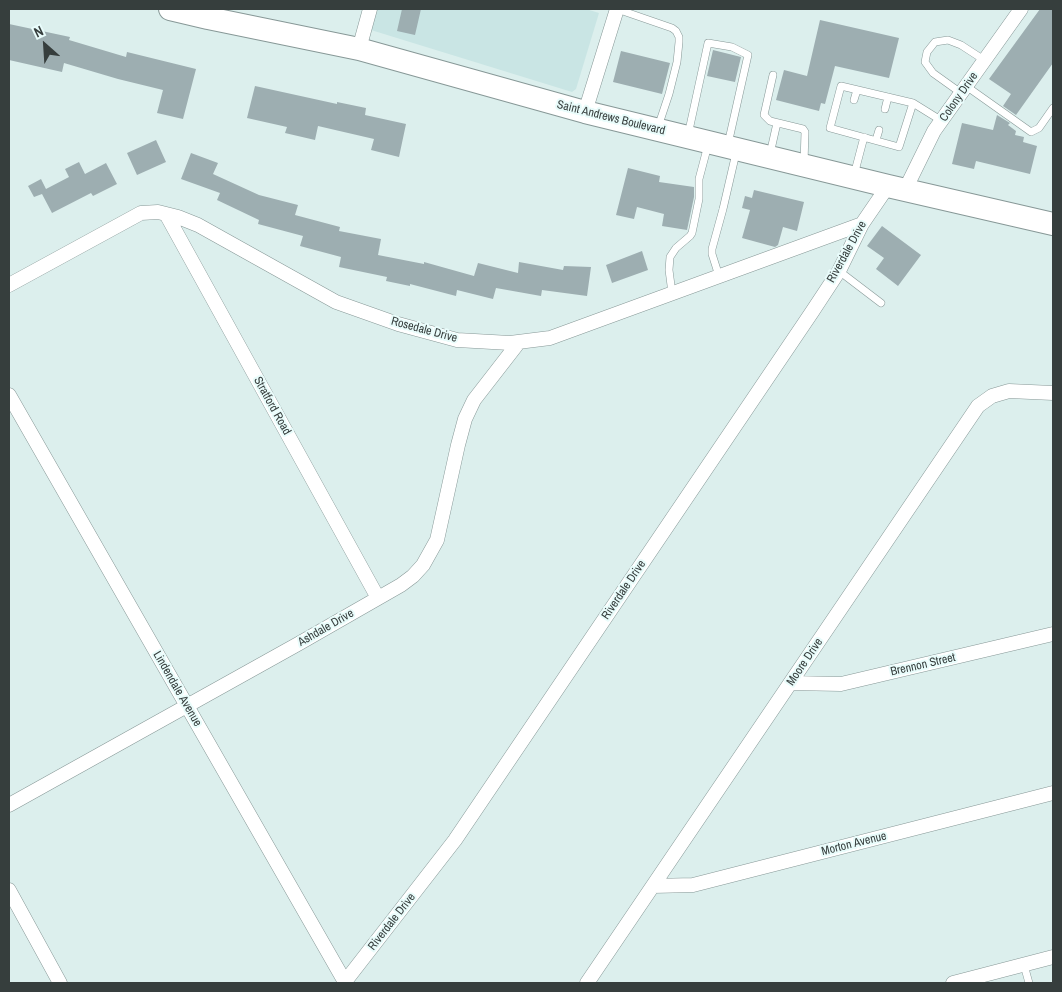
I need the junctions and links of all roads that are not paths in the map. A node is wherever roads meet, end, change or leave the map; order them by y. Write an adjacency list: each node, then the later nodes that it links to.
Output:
1 (170, 9): 5 (main road, Saint Andrews Boulevard)
2 (370, 9): 5 (street)
3 (617, 9): 15 (street); 19 (lane)
4 (1021, 9): 6 (street, Colony Drive)
5 (360, 49): 15 (main road, Saint Andrews Boulevard)
6 (984, 60): 9 (street, Colony Drive); 9 (lane)
7 (773, 75): 17 (lane)
8 (857, 90): 10 (lane); 11 (lane); 21 (lane)
9 (964, 90): 13 (lane); 16 (street, Colony Drive)
10 (888, 97): 12 (lane); 14 (lane)
11 (854, 100)
12 (913, 103): 16 (lane); 23 (lane)
13 (1053, 108)
14 (885, 109)
15 (585, 112): 19 (main road, Saint Andrews Boulevard)
16 (942, 121): 28 (street, Colony Drive)
17 (777, 123): 25 (lane); 26 (lane)
18 (849, 123): 21 (lane)
19 (657, 130): 24 (main road, Saint Andrews Boulevard)
20 (879, 130): 23 (lane)
21 (847, 132): 22 (lane)
22 (864, 137): 23 (lane); 27 (lane)
23 (876, 140)
24 (715, 144): 24 (lane); 25 (main road, Saint Andrews Boulevard); 33 (lane); 35 (lane)
25 (769, 157): 26 (main road, Saint Andrews Boulevard)
26 (804, 165): 27 (main road, Saint Andrews Boulevard)
27 (854, 178): 28 (main road, Saint Andrews Boulevard)
28 (897, 188): 30 (street, Riverdale Drive); 31 (main road, Saint Andrews Boulevard)
29 (166, 214): 34 (street, Rosedale Drive); 37 (street, Rosedale Drive); 40 (street, Stratford Road)
30 (862, 224): 32 (street, Riverdale Drive); 33 (street, Rosedale Drive)
31 (1053, 224)
32 (839, 271): 36 (lane); 51 (street, Riverdale Drive)
33 (719, 276): 35 (street, Rosedale Drive)
34 (9, 285)
35 (672, 293): 37 (street, Rosedale Drive)
36 (881, 303)
37 (519, 342): 40 (street, Ashdale Drive)
38 (1053, 393): 42 (street, Moore Drive)
39 (9, 395): 43 (street, Lindendale Avenue)
40 (378, 598): 43 (street, Ashdale Drive)
41 (1053, 634): 42 (street, Brennon Street)
42 (791, 683): 46 (street, Moore Drive)
43 (187, 706): 45 (street, Ashdale Drive); 51 (street, Lindendale Avenue)
44 (1053, 794): 46 (street, Morton Avenue)
45 (9, 805)
46 (653, 886): 52 (street, Moore Drive)
47 (9, 890): 50 (street)
48 (1053, 957): 49 (street)
49 (1024, 965): 53 (street); 54 (lane)
50 (60, 983)
51 (344, 983)
52 (587, 983)
53 (953, 983)
54 (1029, 983)

